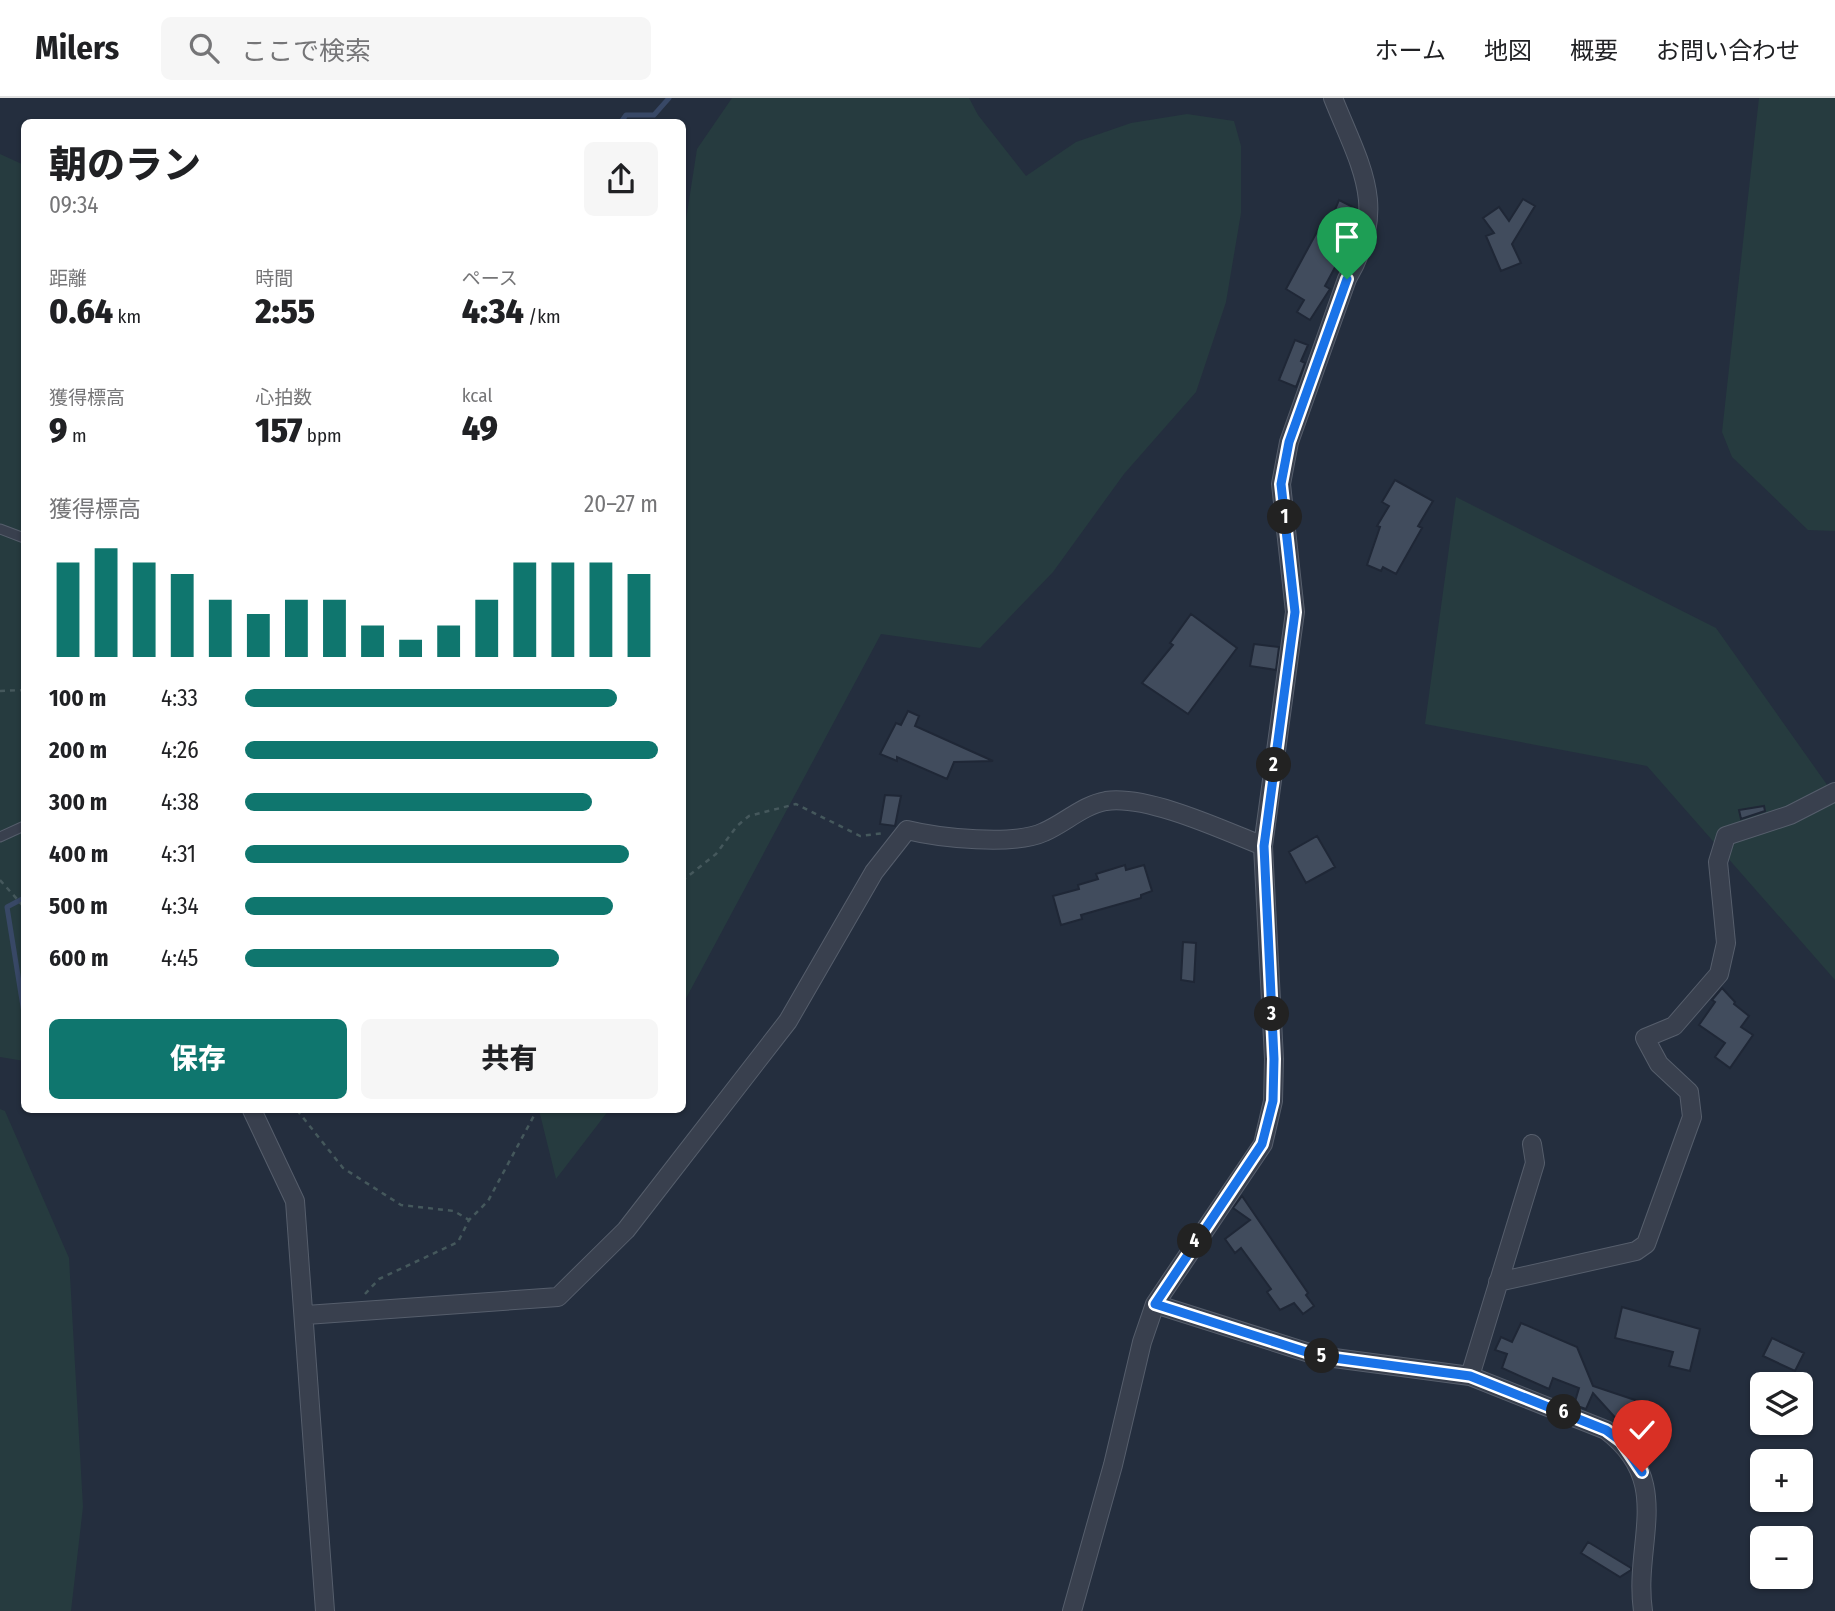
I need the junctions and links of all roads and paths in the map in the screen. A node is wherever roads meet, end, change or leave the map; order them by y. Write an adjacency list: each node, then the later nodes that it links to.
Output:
1 (1333, 98): 10 (street)
2 (0, 529): 3 (lane)
3 (21, 537)
4 (21, 690): 5 (path)
5 (0, 691)
6 (1835, 792): 19 (street)
7 (21, 826): 9 (lane)
8 (907, 830): 10 (street); 11 (path); 21 (street)
9 (0, 837)
10 (1264, 846): 20 (street)
11 (686, 878)
12 (0, 880): 13 (path)
13 (21, 904)
14 (253, 1113): 22 (street)
15 (299, 1113): 18 (path)
16 (535, 1113): 18 (path)
17 (1532, 1144): 19 (street)
18 (469, 1220): 21 (path)
19 (1498, 1282): 23 (street)
20 (1155, 1304): 23 (street); 25 (street)
21 (349, 1309): 22 (street)
22 (306, 1315): 24 (street)
23 (1470, 1376): 26 (street)
24 (325, 1611)
25 (1072, 1611)
26 (1643, 1611)

